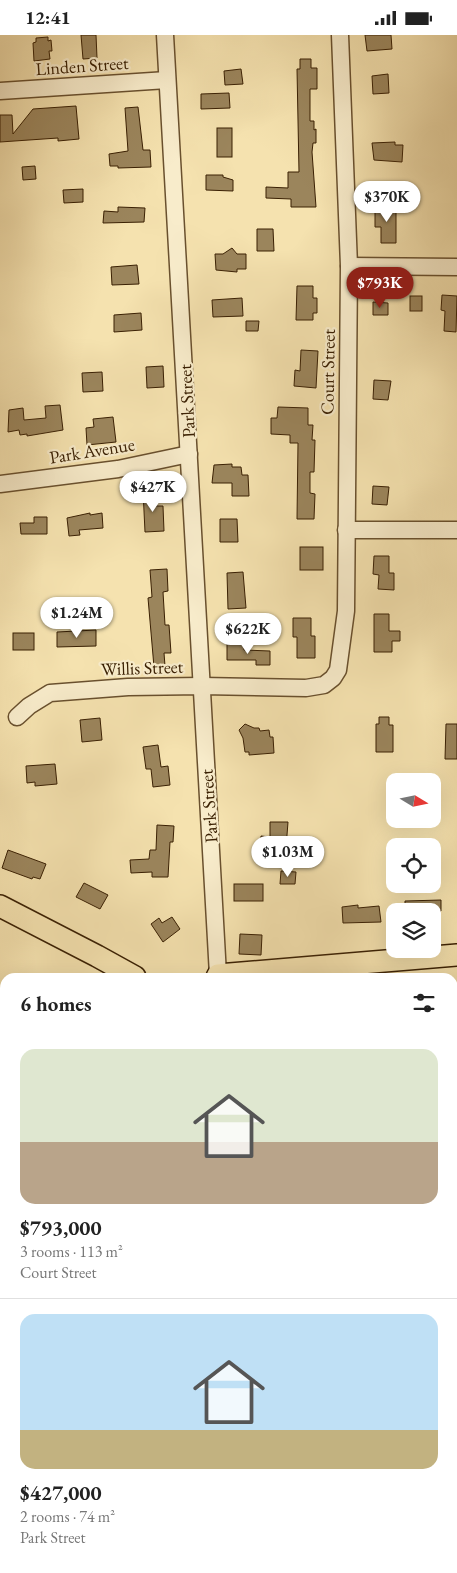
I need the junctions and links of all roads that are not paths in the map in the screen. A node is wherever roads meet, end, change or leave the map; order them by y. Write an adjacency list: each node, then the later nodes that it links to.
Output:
1 (165, 35): 3 (street, Park Street)
2 (340, 35): 5 (street, Court Street)
3 (167, 80): 4 (street, Linden Street); 7 (street, Park Street)
4 (0, 91)
5 (349, 266): 6 (street); 9 (street, Court Street)
6 (457, 267)
7 (189, 454): 8 (street, Park Avenue); 12 (street, Park Street)
8 (0, 484)
9 (346, 530): 10 (street); 11 (street, Court Street)
10 (457, 530)
11 (333, 678): 12 (street, Willis Street)
12 (202, 686): 13 (street, Willis Street); 17 (street, Park Street)
13 (17, 717)
14 (0, 907): 16 (main road)
15 (457, 955): 18 (main road)
16 (129, 973)
17 (218, 973)
18 (252, 973)

